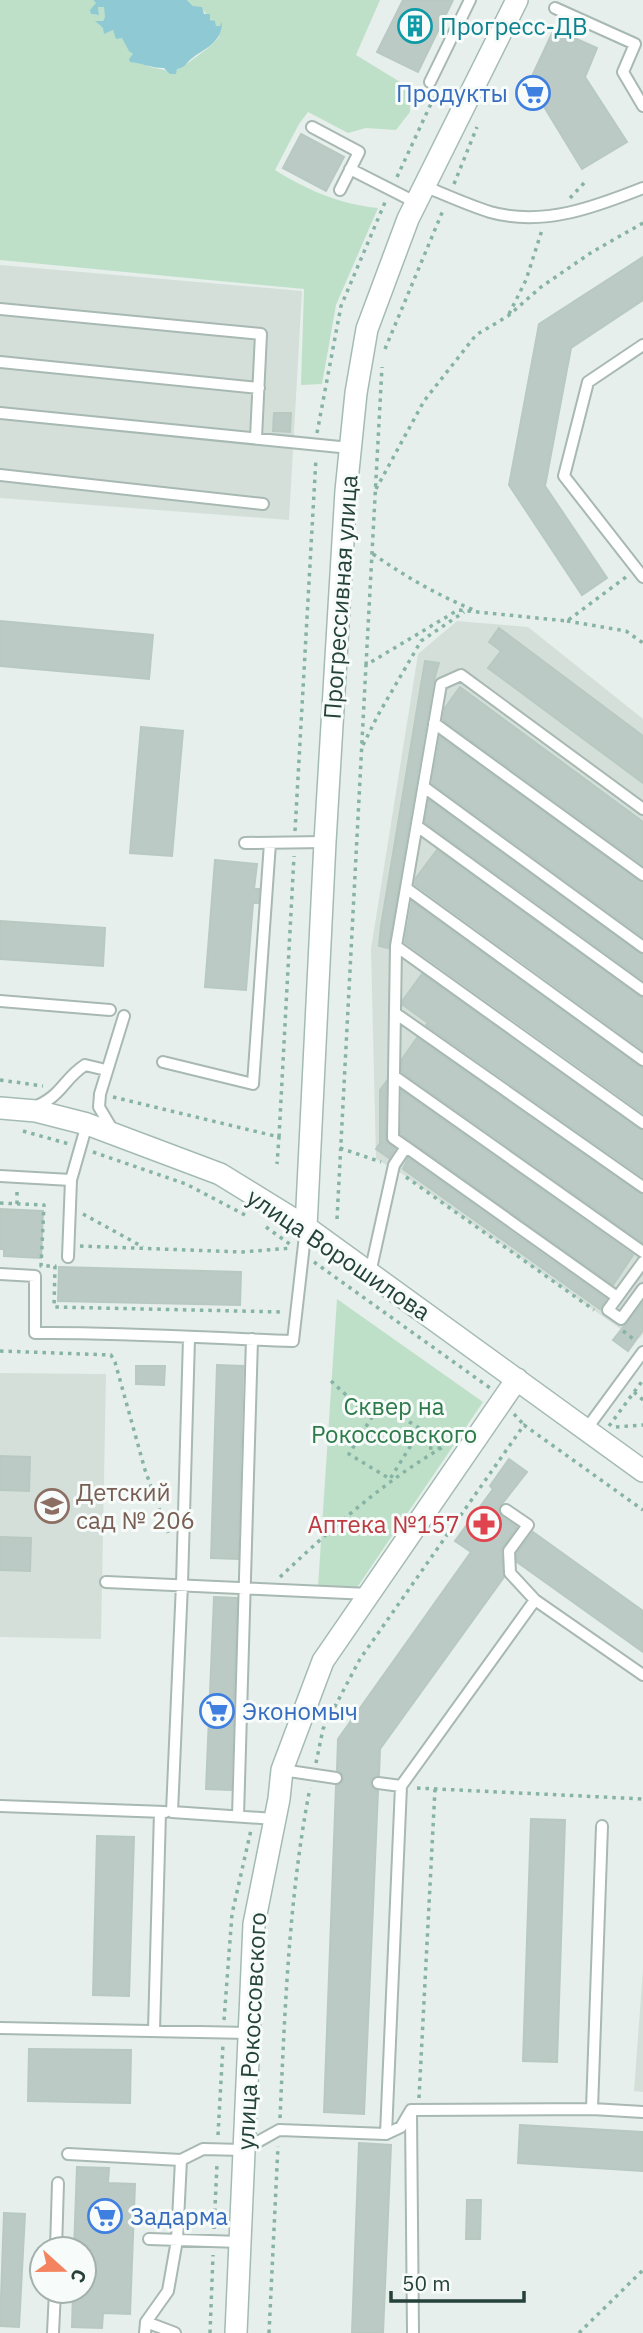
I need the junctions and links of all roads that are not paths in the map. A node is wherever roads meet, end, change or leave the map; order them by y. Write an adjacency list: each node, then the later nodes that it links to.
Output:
1 (470, 0): 4 (lane)
2 (517, 0): 10 (street, Прогрессивная улица)
3 (555, 8): 5 (lane)
4 (430, 82)
5 (643, 106)
6 (312, 128): 7 (lane)
7 (351, 169): 9 (lane); 10 (lane)
8 (643, 188): 10 (lane)
9 (340, 190)
10 (420, 194): 17 (street, Прогрессивная улица)
11 (0, 309): 14 (lane)
12 (643, 345): 20 (lane)
13 (0, 362): 14 (lane)
14 (259, 388): 16 (lane)
15 (0, 413): 16 (lane)
16 (256, 438): 17 (lane)
17 (350, 447): 25 (street, Прогрессивная улица)
18 (0, 475): 19 (lane)
19 (263, 504)
20 (643, 577)
21 (434, 723): 22 (lane); 23 (lane); 28 (lane)
22 (424, 787): 24 (lane); 31 (lane)
23 (643, 809)
24 (417, 826): 29 (lane); 32 (lane)
25 (325, 842): 27 (lane); 50 (street, Прогрессивная улица)
26 (245, 843): 27 (lane)
27 (270, 843): 38 (lane)
28 (643, 875)
29 (406, 888): 30 (lane); 37 (lane)
30 (396, 946): 35 (lane); 43 (lane)
31 (643, 947)
32 (643, 990)
33 (0, 1001): 34 (lane)
34 (110, 1010)
35 (395, 1013): 40 (lane); 49 (lane)
36 (124, 1016): 39 (lane)
37 (643, 1060)
38 (163, 1062)
39 (106, 1070): 42 (lane); 45 (lane)
40 (394, 1076): 46 (lane); 52 (lane)
41 (0, 1108): 42 (street, улица Ворошилова)
42 (24, 1121): 44 (street, улица Ворошилова)
43 (643, 1123)
44 (88, 1124): 45 (street, улица Ворошилова); 48 (lane)
45 (119, 1136): 50 (street, улица Ворошилова)
46 (406, 1147): 54 (lane); 57 (lane)
47 (0, 1176): 48 (lane)
48 (71, 1180): 51 (lane)
49 (643, 1187)
50 (306, 1227): 54 (street, улица Ворошилова); 59 (lane)
51 (68, 1252)
52 (643, 1252)
53 (643, 1262): 57 (lane)
54 (369, 1273): 61 (street, улица Ворошилова)
55 (0, 1274): 58 (lane)
56 (643, 1289): 57 (lane)
57 (618, 1297)
58 (189, 1338): 59 (lane); 67 (lane)
59 (252, 1339): 66 (lane)
60 (642, 1353): 62 (lane)
61 (517, 1380): 62 (street, улица Ворошилова); 68 (street, улица Рокоссовского)
62 (585, 1430): 63 (street, улица Ворошилова)
63 (643, 1471)
64 (506, 1510): 69 (lane)
65 (106, 1582): 67 (lane)
66 (245, 1582): 67 (lane); 68 (lane); 77 (lane)
67 (182, 1584): 76 (lane)
68 (369, 1594): 71 (street, улица Рокоссовского)
69 (535, 1600): 70 (lane); 74 (lane)
70 (643, 1675)
71 (282, 1770): 72 (lane); 78 (street, улица Рокоссовского)
72 (337, 1778)
73 (378, 1783): 74 (lane)
74 (401, 1786): 86 (lane)
75 (0, 1806): 76 (lane)
76 (166, 1812): 77 (lane); 81 (lane)
77 (238, 1816): 78 (lane)
78 (275, 1819): 82 (street, улица Рокоссовского)
79 (602, 1826): 83 (lane)
80 (0, 2028): 81 (lane)
81 (154, 2030): 82 (lane)
82 (249, 2033): 87 (street, улица Рокоссовского)
83 (592, 2109): 84 (lane); 85 (lane)
84 (415, 2110): 86 (lane); 100 (lane)
85 (643, 2112)
86 (386, 2134): 87 (lane)
87 (243, 2150): 89 (lane); 94 (street, улица Рокоссовского)
88 (68, 2154): 89 (lane)
89 (181, 2160): 93 (lane)
90 (58, 2183): 91 (lane)
91 (56, 2235)
92 (149, 2239): 93 (lane)
93 (177, 2240): 94 (lane); 96 (lane)
94 (240, 2242): 99 (street, улица Рокоссовского)
95 (54, 2305): 97 (lane)
96 (146, 2328): 98 (lane)
97 (53, 2333)
98 (175, 2333)
99 (236, 2333)
100 (413, 2333)

